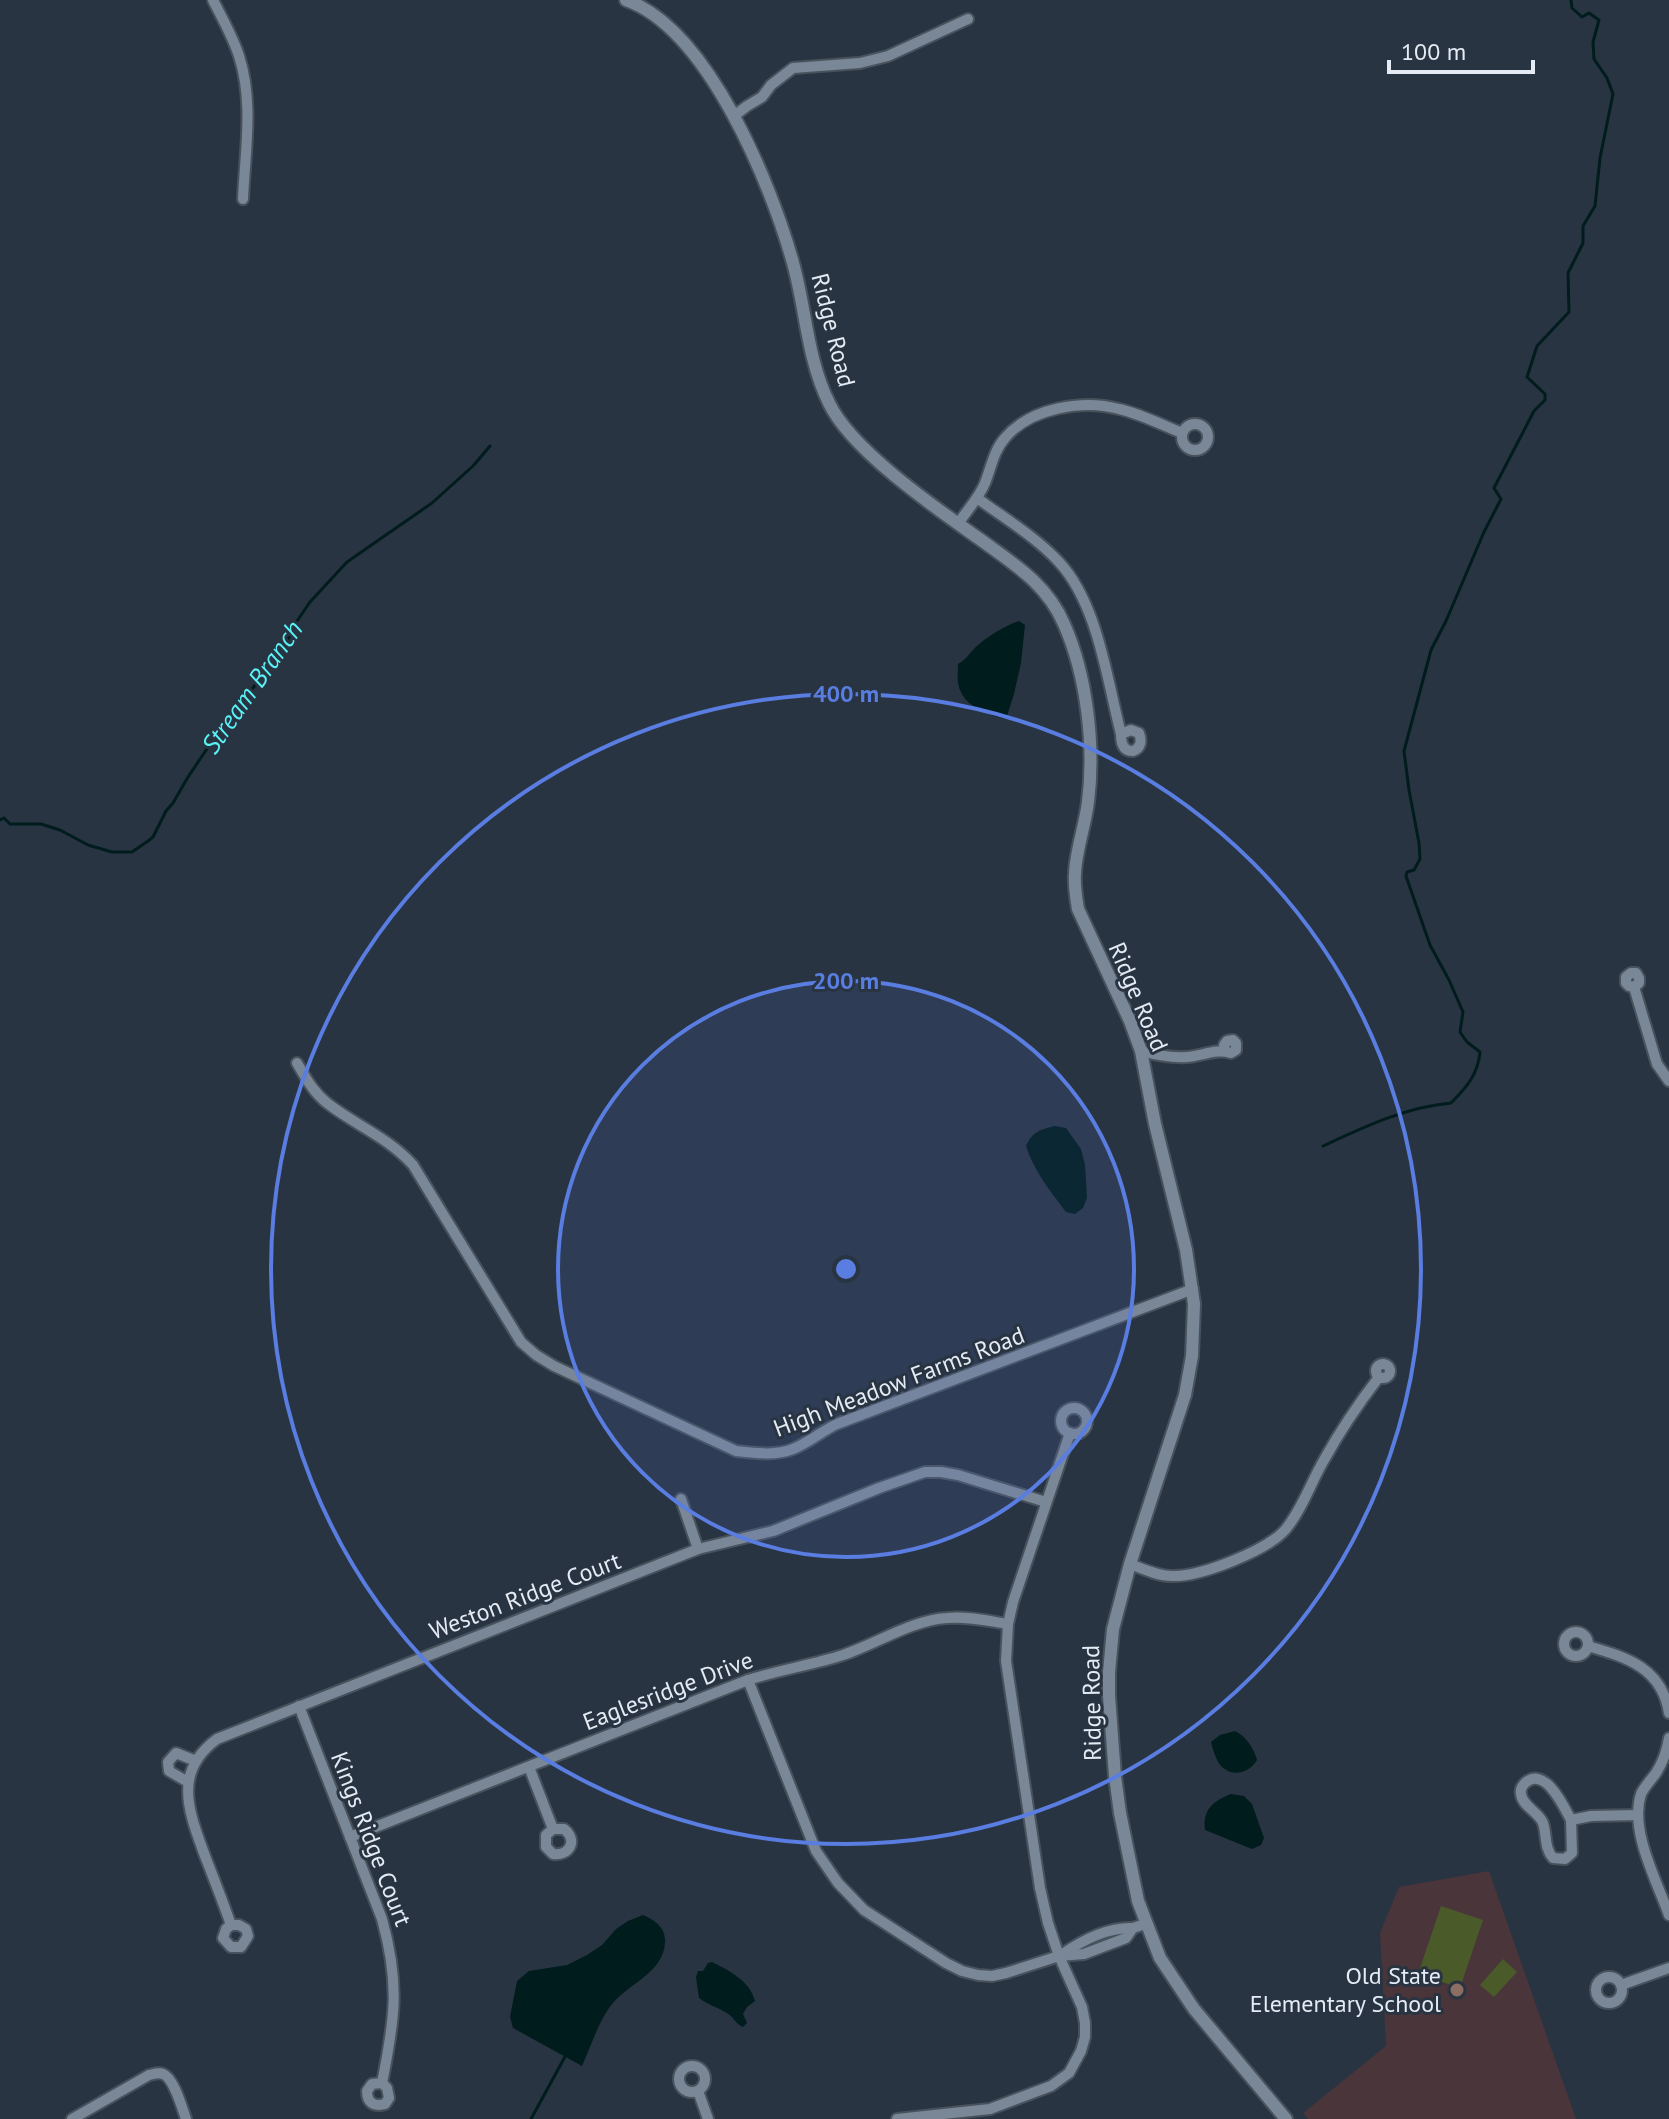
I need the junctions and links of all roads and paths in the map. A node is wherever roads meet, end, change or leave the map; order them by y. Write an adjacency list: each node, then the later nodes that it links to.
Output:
1 (213, 0): 5 (street)
2 (626, 0): 4 (street, Ridge Road)
3 (968, 19): 4 (street)
4 (734, 116): 8 (street, Ridge Road)
5 (243, 199)
6 (1182, 433): 7 (street)
7 (977, 498): 8 (street); 9 (street)
8 (958, 524): 12 (street, Ridge Road)
9 (1121, 734)
10 (1634, 987): 14 (street)
11 (1225, 1050): 12 (street)
12 (1141, 1051): 15 (street, Ridge Road)
13 (297, 1063): 15 (street, High Meadow Farms Road)
14 (1669, 1081)
15 (1193, 1289): 21 (street, Ridge Road)
16 (1379, 1377): 21 (street)
17 (1070, 1433): 19 (street)
18 (681, 1499): 20 (street)
19 (1046, 1502): 20 (street, Weston Ridge Court); 22 (street)
20 (698, 1549): 25 (street, Weston Ridge Court)
21 (1130, 1564): 37 (street, Ridge Road)
22 (1008, 1624): 24 (street, Eaglesridge Drive); 38 (street)
23 (1588, 1646): 26 (street)
24 (748, 1680): 29 (street, Eaglesridge Drive); 38 (street)
25 (299, 1706): 28 (street, Weston Ridge Court); 34 (street, Kings Ridge Court)
26 (1669, 1713)
27 (1669, 1738): 31 (street)
28 (196, 1761): 30 (street, Weston Ridge Court); 30 (street)
29 (529, 1767): 33 (street); 34 (street, Eaglesridge Drive)
30 (188, 1782): 36 (street, Weston Ridge Court)
31 (1638, 1815): 32 (street); 35 (street)
32 (1571, 1820): 32 (street)
33 (553, 1829)
34 (350, 1837): 41 (street, Kings Ridge Court)
35 (1669, 1915)
36 (231, 1925)
37 (1139, 1926): 38 (street); 47 (street, Ridge Road)
38 (1059, 1956): 46 (street)
39 (1669, 1968): 40 (street)
40 (1621, 1985)
41 (382, 2083)
42 (698, 2091): 45 (street)
43 (72, 2119): 44 (street)
44 (186, 2119)
45 (708, 2119)
46 (897, 2119)
47 (1286, 2119)

